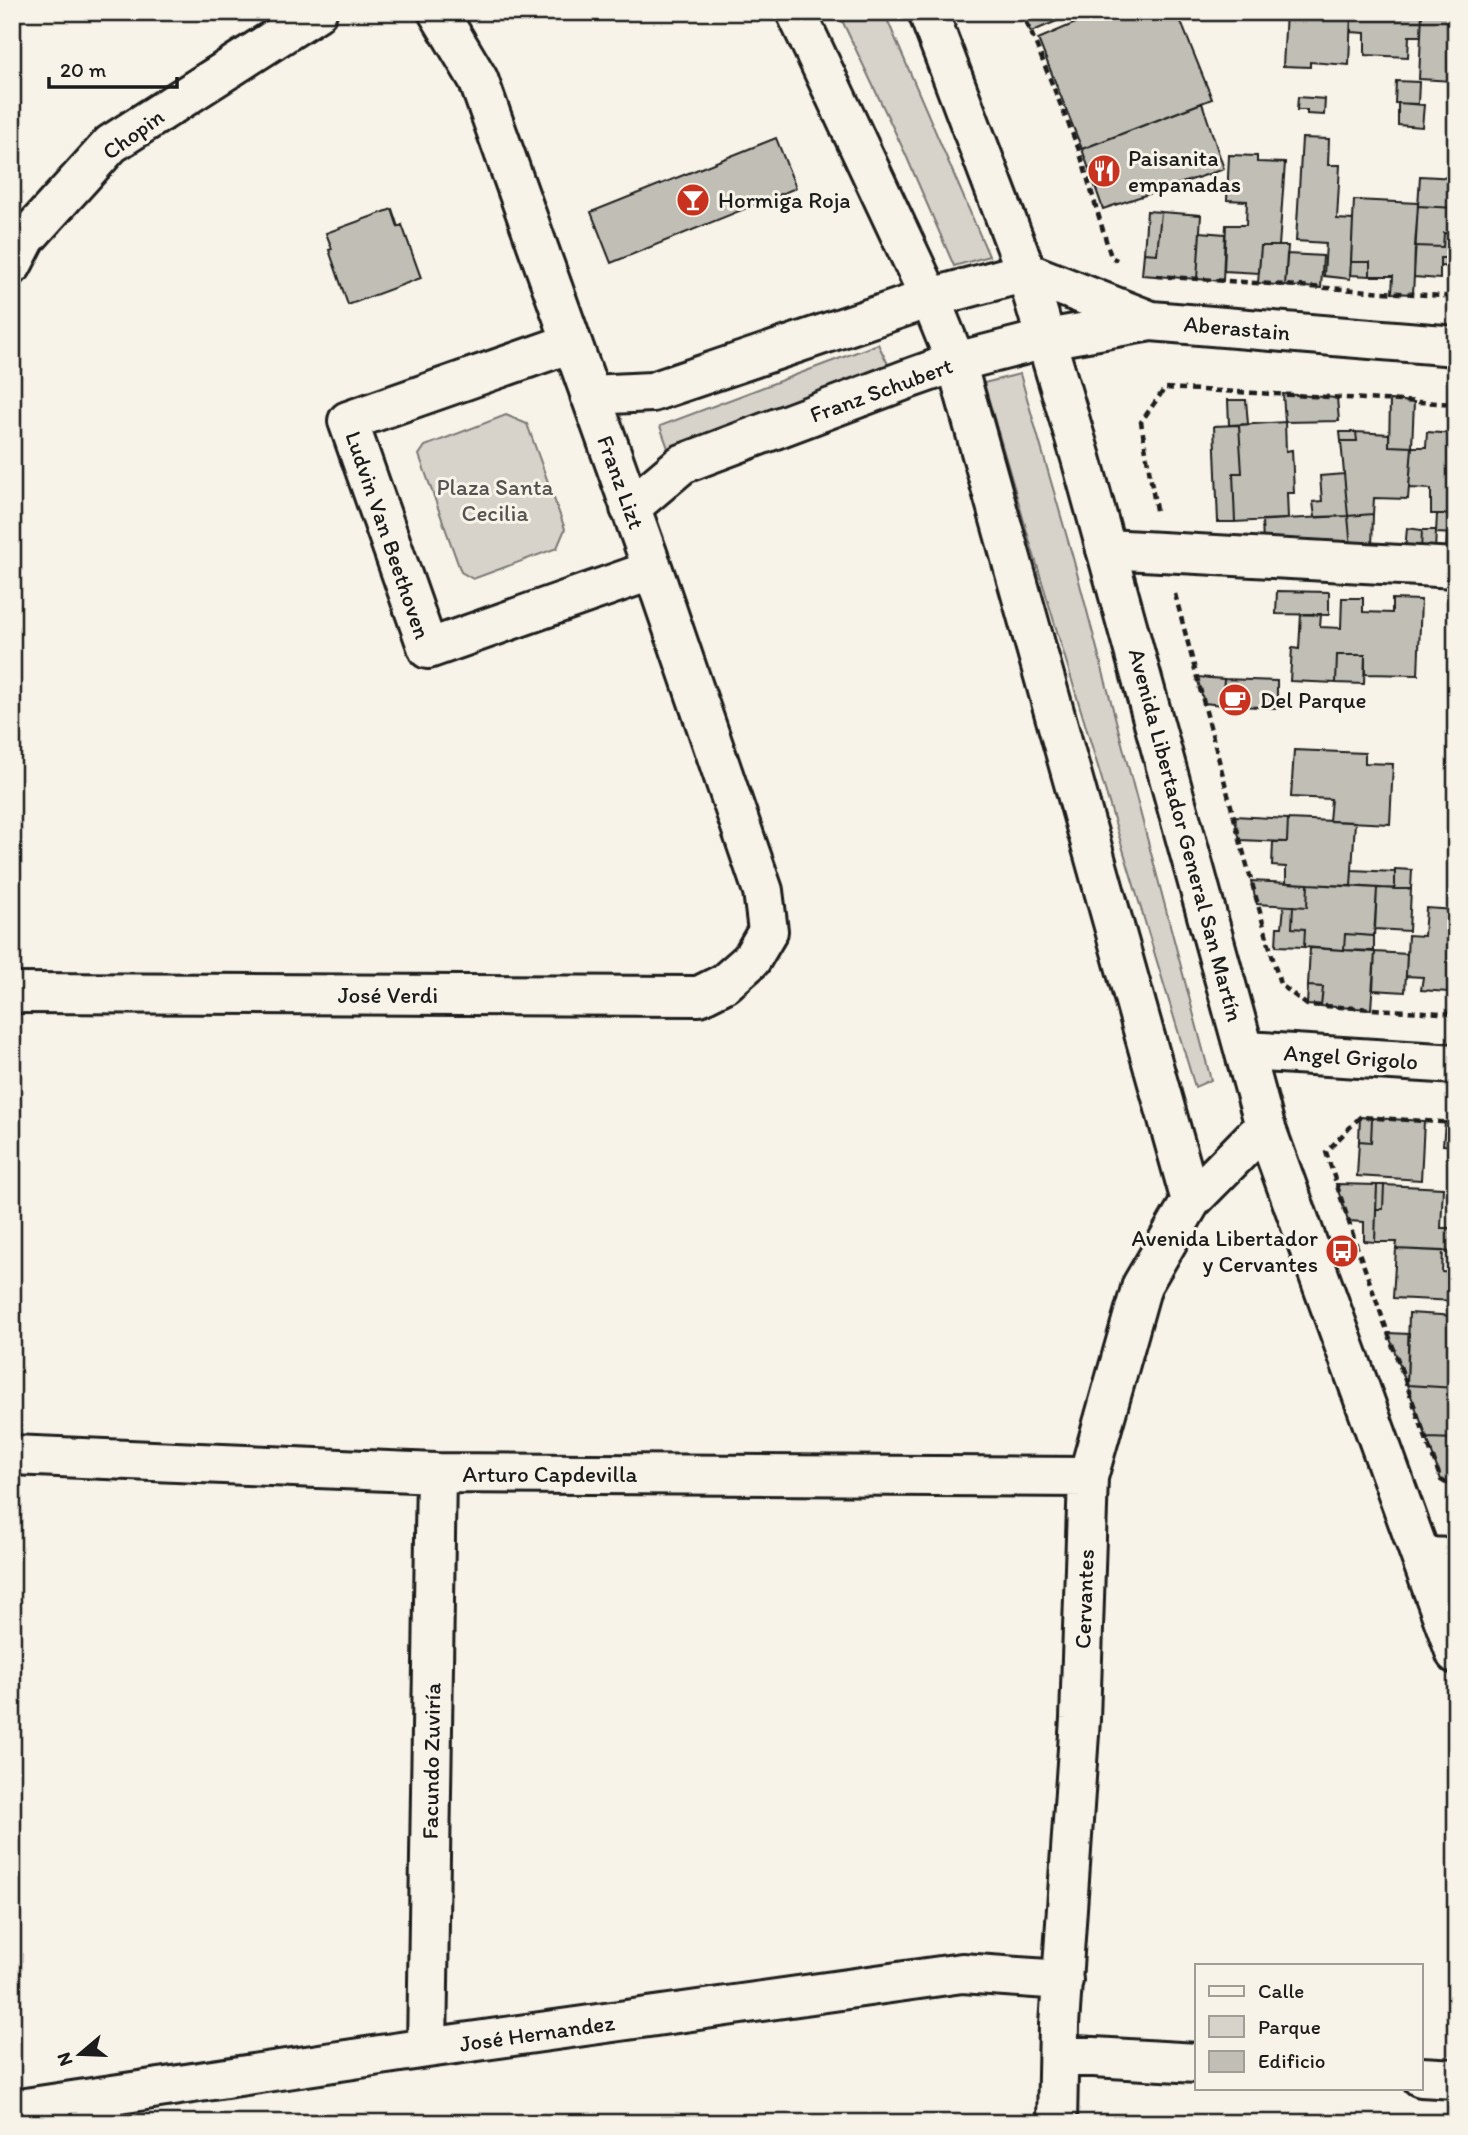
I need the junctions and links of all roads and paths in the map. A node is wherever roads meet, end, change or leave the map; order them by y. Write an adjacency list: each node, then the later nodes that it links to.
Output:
1 (317, 12): 7 (street, Chopin)
2 (438, 12): 14 (street, Franz Lizt)
3 (796, 12): 11 (street)
4 (928, 12): 8 (street, Avenida Libertador General San Martín)
5 (1020, 12): 6 (path)
6 (1121, 263)
7 (12, 264)
8 (1026, 272): 11 (street); 12 (street, Aberastain); 13 (street, Avenida Libertador General San Martín)
9 (1153, 276): 10 (path)
10 (1456, 297)
11 (930, 298): 16 (street); 17 (street)
12 (1151, 321): 13 (street, Franz Schubert); 15 (street, Aberastain)
13 (1046, 340): 16 (street, Franz Schubert); 20 (street, Avenida Libertador General San Martín)
14 (571, 343): 17 (street, Franz Lizt); 23 (street, Ludvin Van Beethoven)
15 (1456, 345)
16 (956, 362): 19 (street, Franz Schubert); 31 (street)
17 (590, 395): 19 (street, Franz Lizt)
18 (1456, 404): 21 (path)
19 (630, 508): 23 (street, Franz Lizt)
20 (1106, 549): 21 (street); 27 (street, Avenida Libertador General San Martín)
21 (1164, 552): 22 (street); 26 (path)
22 (1456, 568)
23 (653, 570): 24 (street, Franz Lizt)
24 (751, 960): 25 (street, José Verdi)
25 (12, 993)
26 (1456, 1014)
27 (1246, 1051): 28 (street, Angel Grigolo); 30 (street, Avenida Libertador General San Martín)
28 (1456, 1064)
29 (1456, 1123): 35 (path)
30 (1265, 1126): 31 (street, Cervantes); 36 (street, Avenida Libertador General San Martín)
31 (1191, 1201): 34 (street, Cervantes)
32 (12, 1455): 33 (street, Arturo Capdevilla)
33 (436, 1474): 34 (street, Arturo Capdevilla); 39 (street, Facundo Zuviría)
34 (1088, 1477): 38 (street, Cervantes)
35 (1456, 1489)
36 (1439, 1558): 37 (street, Avenida Libertador General San Martín)
37 (1456, 1654)
38 (1063, 1980): 39 (street, José Hernandez); 40 (street, Cervantes)
39 (427, 2048): 44 (street, José Hernandez)
40 (1059, 2055): 41 (street); 45 (street, Cervantes)
41 (1195, 2063)
42 (1422, 2077): 43 (street)
43 (1456, 2079)
44 (12, 2110)
45 (1057, 2123)

